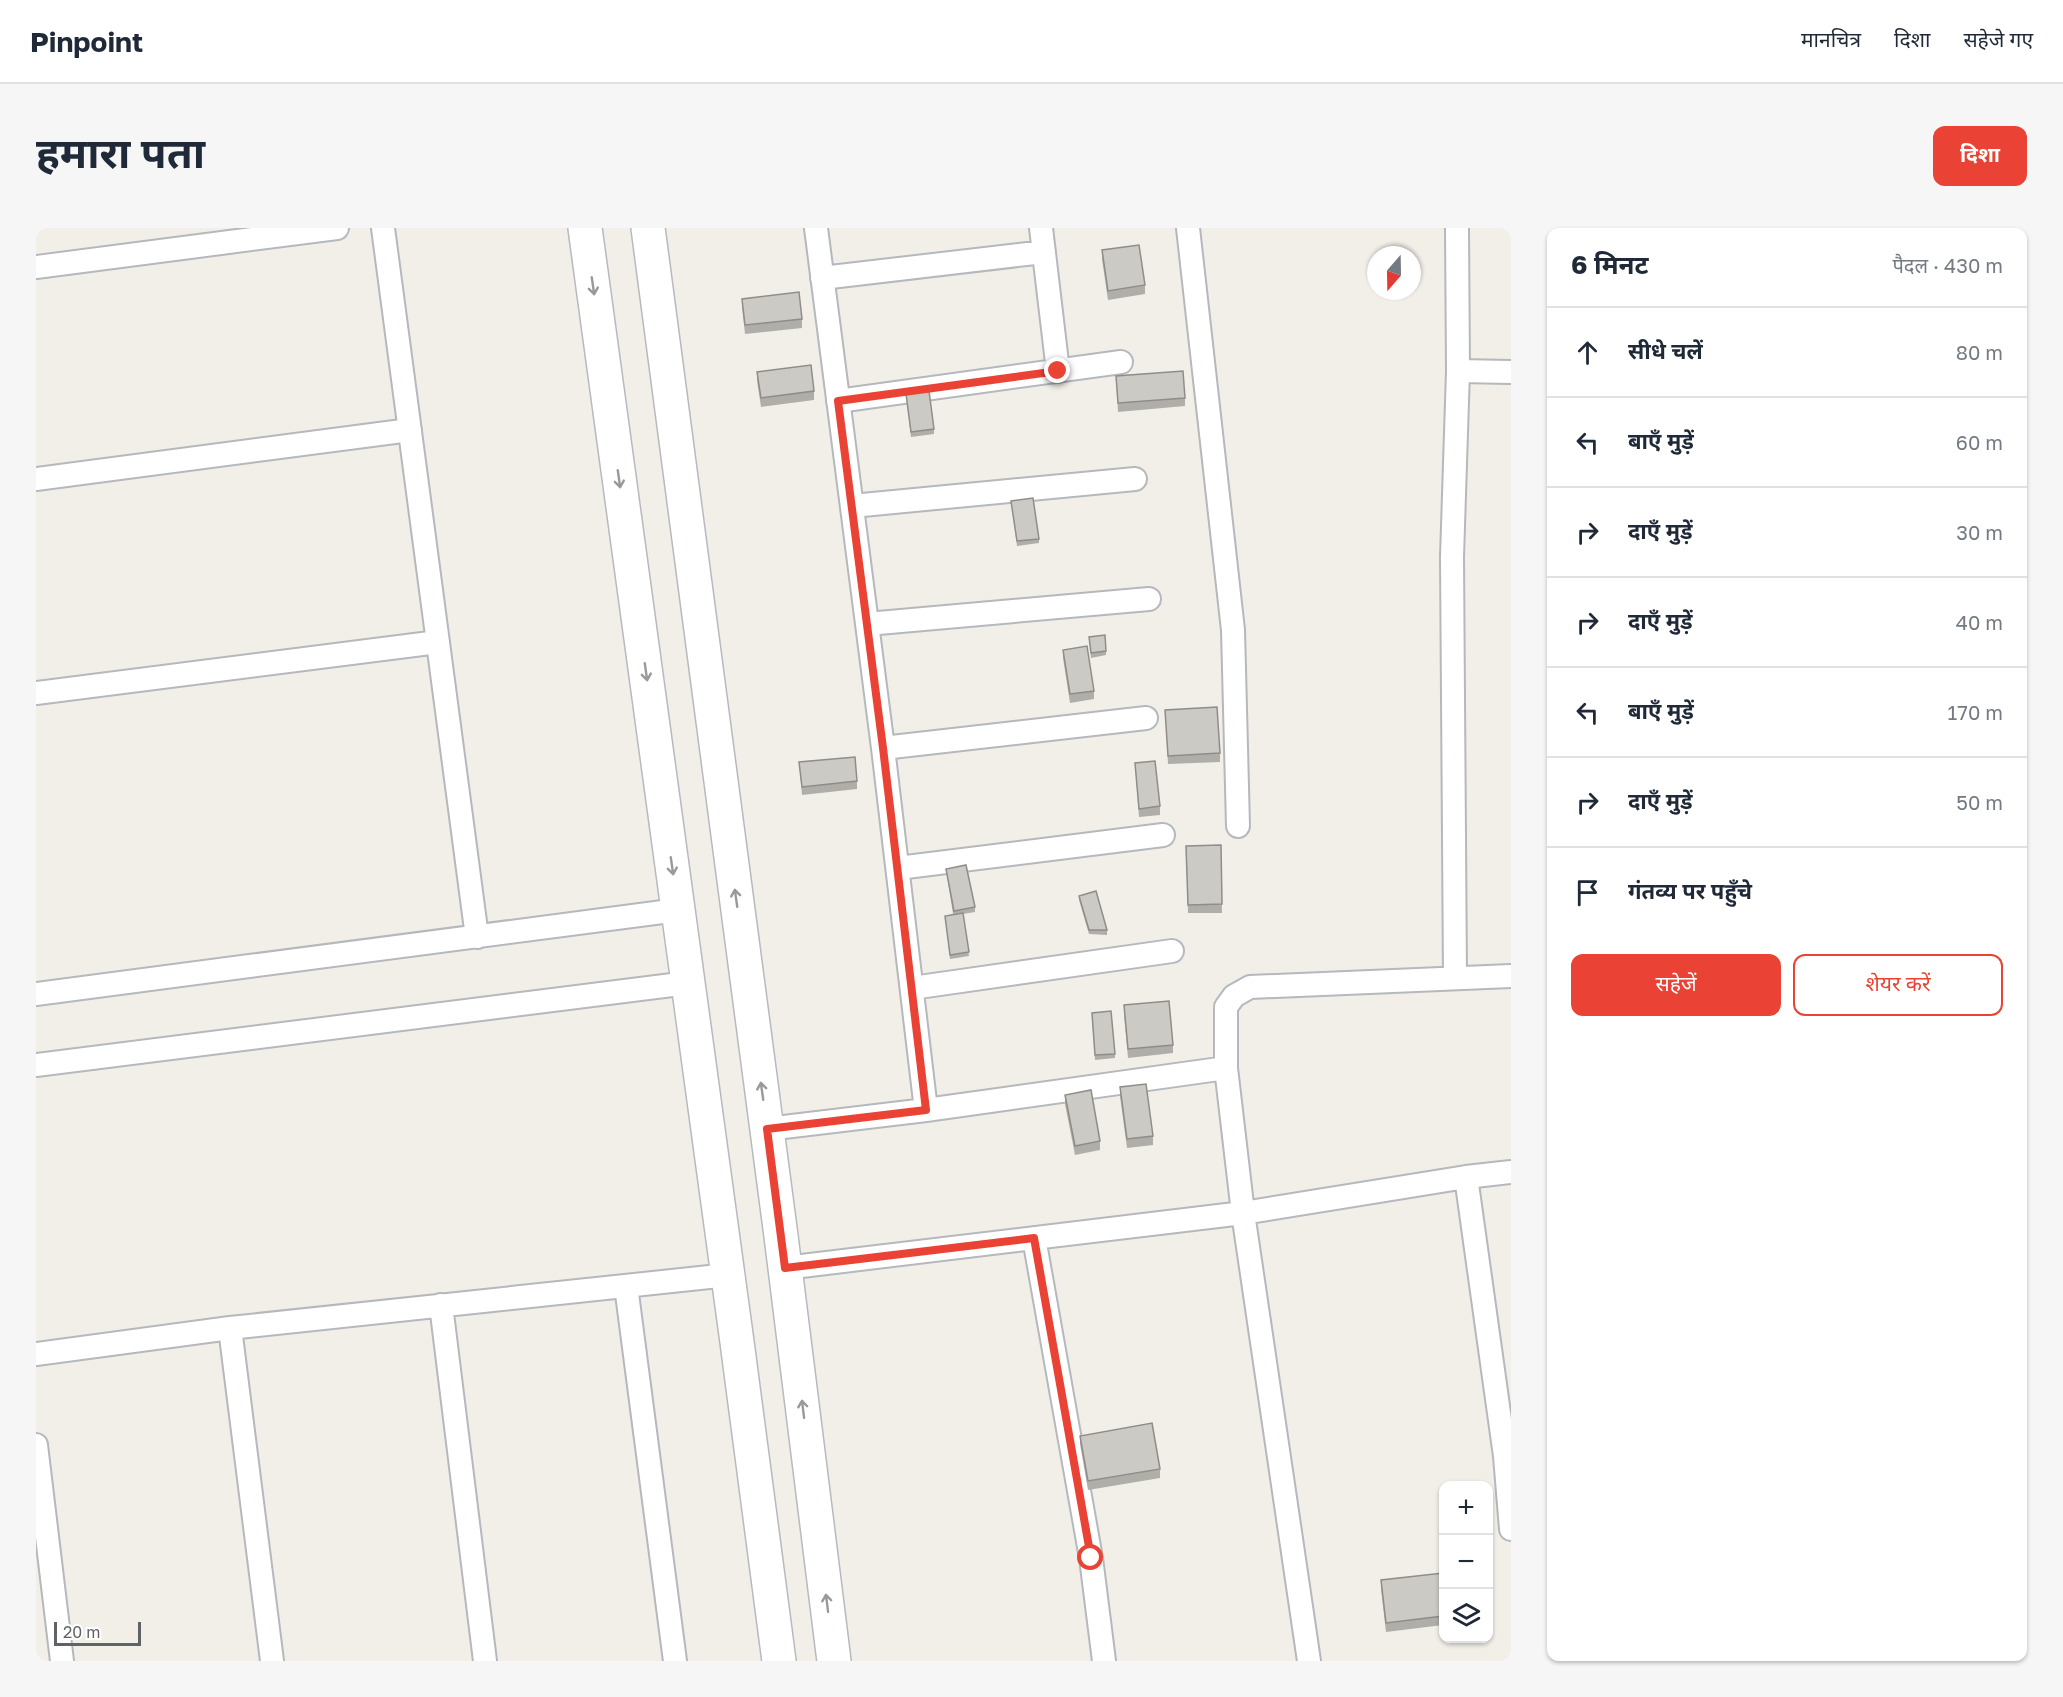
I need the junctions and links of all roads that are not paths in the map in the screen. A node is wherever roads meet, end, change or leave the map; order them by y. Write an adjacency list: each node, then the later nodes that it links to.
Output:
1 (337, 228): 10 (street)
2 (383, 228): 17 (street)
3 (585, 228): 30 (street, one-way to 30)
4 (648, 228): 41 (street, one-way to 4)
5 (816, 228): 11 (street)
6 (1041, 228): 9 (street)
7 (1188, 228): 27 (street)
8 (1457, 228): 14 (street)
9 (1044, 252): 11 (street); 13 (street)
10 (36, 267)
11 (822, 278): 16 (street)
12 (1121, 362): 13 (street)
13 (1058, 371): 16 (street)
14 (1458, 371): 15 (street); 34 (street)
15 (1511, 372)
16 (838, 401): 20 (street)
17 (410, 430): 18 (street); 23 (street)
18 (36, 479)
19 (1135, 479): 20 (street)
20 (852, 506): 22 (street)
21 (1149, 599): 22 (street)
22 (867, 624): 26 (street)
23 (438, 642): 24 (street); 31 (street)
24 (36, 693)
25 (1146, 718): 26 (street)
26 (883, 748): 29 (street)
27 (1238, 826)
28 (1163, 835): 29 (street)
29 (898, 868): 36 (street)
30 (678, 910): 31 (street); 35 (street)
31 (477, 937): 37 (street)
32 (1172, 951): 36 (street)
33 (1511, 976): 34 (street)
34 (1455, 977): 39 (street)
35 (688, 983): 38 (street); 47 (street)
36 (912, 988): 40 (street)
37 (36, 994)
38 (36, 1065)
39 (1226, 1068): 40 (street); 44 (street)
40 (926, 1110): 41 (street)
41 (767, 1129): 46 (street)
42 (1511, 1172): 43 (street)
43 (1466, 1177): 44 (street); 53 (street)
44 (1243, 1213): 45 (street); 61 (street)
45 (1034, 1238): 46 (street); 60 (street)
46 (785, 1268): 59 (street, one-way to 46)
47 (728, 1275): 48 (street); 58 (street)
48 (626, 1286): 49 (street); 57 (street)
49 (441, 1305): 50 (street); 56 (street)
50 (230, 1328): 51 (street); 55 (street)
51 (36, 1353)
52 (36, 1445): 54 (street)
53 (1511, 1529)
54 (62, 1661)
55 (272, 1661)
56 (485, 1661)
57 (675, 1661)
58 (779, 1661)
59 (834, 1661)
60 (1104, 1661)
61 (1309, 1661)

